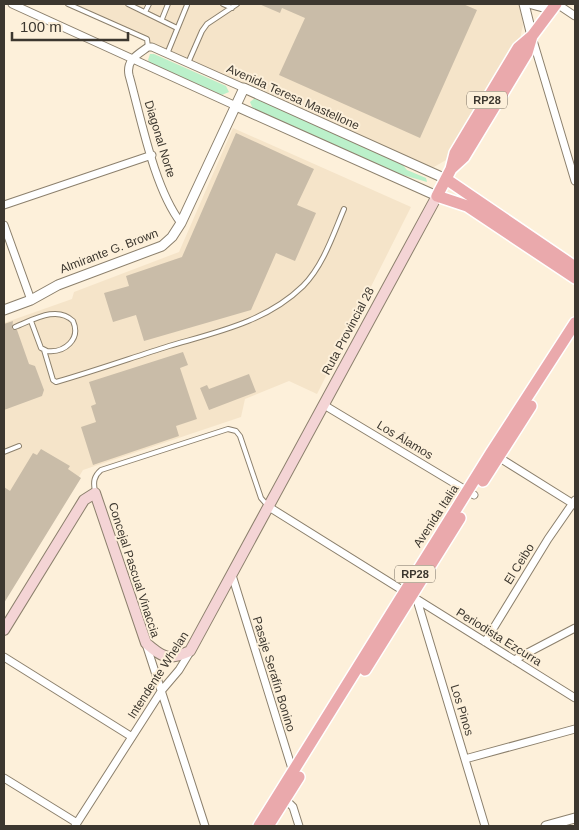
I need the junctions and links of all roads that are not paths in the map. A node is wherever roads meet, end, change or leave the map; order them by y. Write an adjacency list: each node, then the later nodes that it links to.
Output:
1 (12, 4): 20 (street)
2 (68, 4): 18 (lane)
3 (129, 4): 13 (lane)
4 (149, 4): 13 (lane)
5 (168, 4): 15 (lane)
6 (223, 4): 12 (lane)
7 (237, 4): 12 (lane)
8 (524, 4): 17 (street)
9 (532, 4): 10 (street)
10 (556, 4): 14 (street); 17 (main road, RP28)
11 (187, 5): 16 (lane)
12 (232, 8): 21 (lane)
13 (145, 12): 15 (lane)
14 (575, 16)
15 (162, 19): 16 (lane)
16 (177, 28): 19 (lane)
17 (532, 36): 25 (street); 26 (main road, RP28)
18 (148, 47): 19 (street, Avenida Teresa Mastellone); 20 (street)
19 (167, 54): 21 (street, Avenida Teresa Mastellone)
20 (132, 58): 23 (street); 24 (street, Diagonal Norte)
21 (188, 64): 22 (street, Avenida Teresa Mastellone)
22 (244, 88): 23 (street, Almirante G. Brown); 26 (street, Avenida Teresa Mastellone)
23 (236, 106): 28 (street); 31 (street, Almirante G. Brown)
24 (152, 155): 29 (street); 31 (street, Diagonal Norte)
25 (574, 170): 27 (street)
26 (448, 174): 28 (main road, Ruta Provincial 28 / RP28); 33 (main road)
27 (575, 181)
28 (437, 196): 34 (main road); 42 (main road, Ruta Provincial 28 / RP28)
29 (4, 205)
30 (344, 209): 41 (lane)
31 (181, 223): 35 (street, Almirante G. Brown)
32 (4, 224): 35 (street)
33 (575, 267)
34 (575, 278)
35 (31, 300): 36 (street, Almirante G. Brown)
36 (4, 310)
37 (31, 321): 39 (lane); 41 (lane); 41 (lane)
38 (575, 324): 45 (main road, Avenida Italia / RP28)
39 (15, 327)
40 (575, 336): 45 (main road, Avenida Italia / RP28)
41 (44, 350)
42 (324, 405): 47 (street, Los Álamos); 49 (main road, Ruta Provincial 28 / RP28)
43 (19, 446): 44 (lane)
44 (4, 452)
45 (495, 455): 47 (main road, Avenida Italia / RP28); 48 (street)
46 (96, 493): 49 (lane); 53 (main road); 55 (main road, Concejal Pascual Vinaccia)
47 (471, 493): 51 (main road, Avenida Italia / RP28)
48 (574, 503): 54 (street, El Ceibo)
49 (269, 507): 50 (main road, Intendente Whelan / RP28); 51 (street, Periodista Ezcurra)
50 (232, 574): 56 (main road, Intendente Whelan / RP28); 64 (street, Pasaje Serafín Bonino)
51 (411, 596): 54 (street, Periodista Ezcurra); 63 (street, Los Pinos); 64 (main road, Avenida Italia / RP28)
52 (575, 628): 58 (street)
53 (4, 630)
54 (485, 642): 58 (street, Periodista Ezcurra)
55 (146, 643): 56 (main road); 59 (street, Concejal Pascual Vinaccia)
56 (190, 651): 59 (street, Intendente Whelan / RP28)
57 (4, 657): 62 (street)
58 (514, 660): 60 (street, Periodista Ezcurra)
59 (162, 690): 62 (street, Intendente Whelan / RP28); 69 (street, Concejal Pascual Vinaccia)
60 (575, 698)
61 (575, 729): 63 (street)
62 (132, 737): 68 (street, Intendente Whelan / RP28)
63 (465, 759): 73 (street, Los Pinos)
64 (296, 774): 66 (main road, Avenida Italia / RP28)
65 (4, 778): 68 (street)
66 (282, 796): 70 (main road, Avenida Italia / RP28); 71 (main road, Avenida Italia / RP28); 72 (street)
67 (575, 818): 74 (street)
68 (76, 824)
69 (205, 826)
70 (259, 826)
71 (268, 826)
72 (299, 826)
73 (485, 826)
74 (546, 826)

